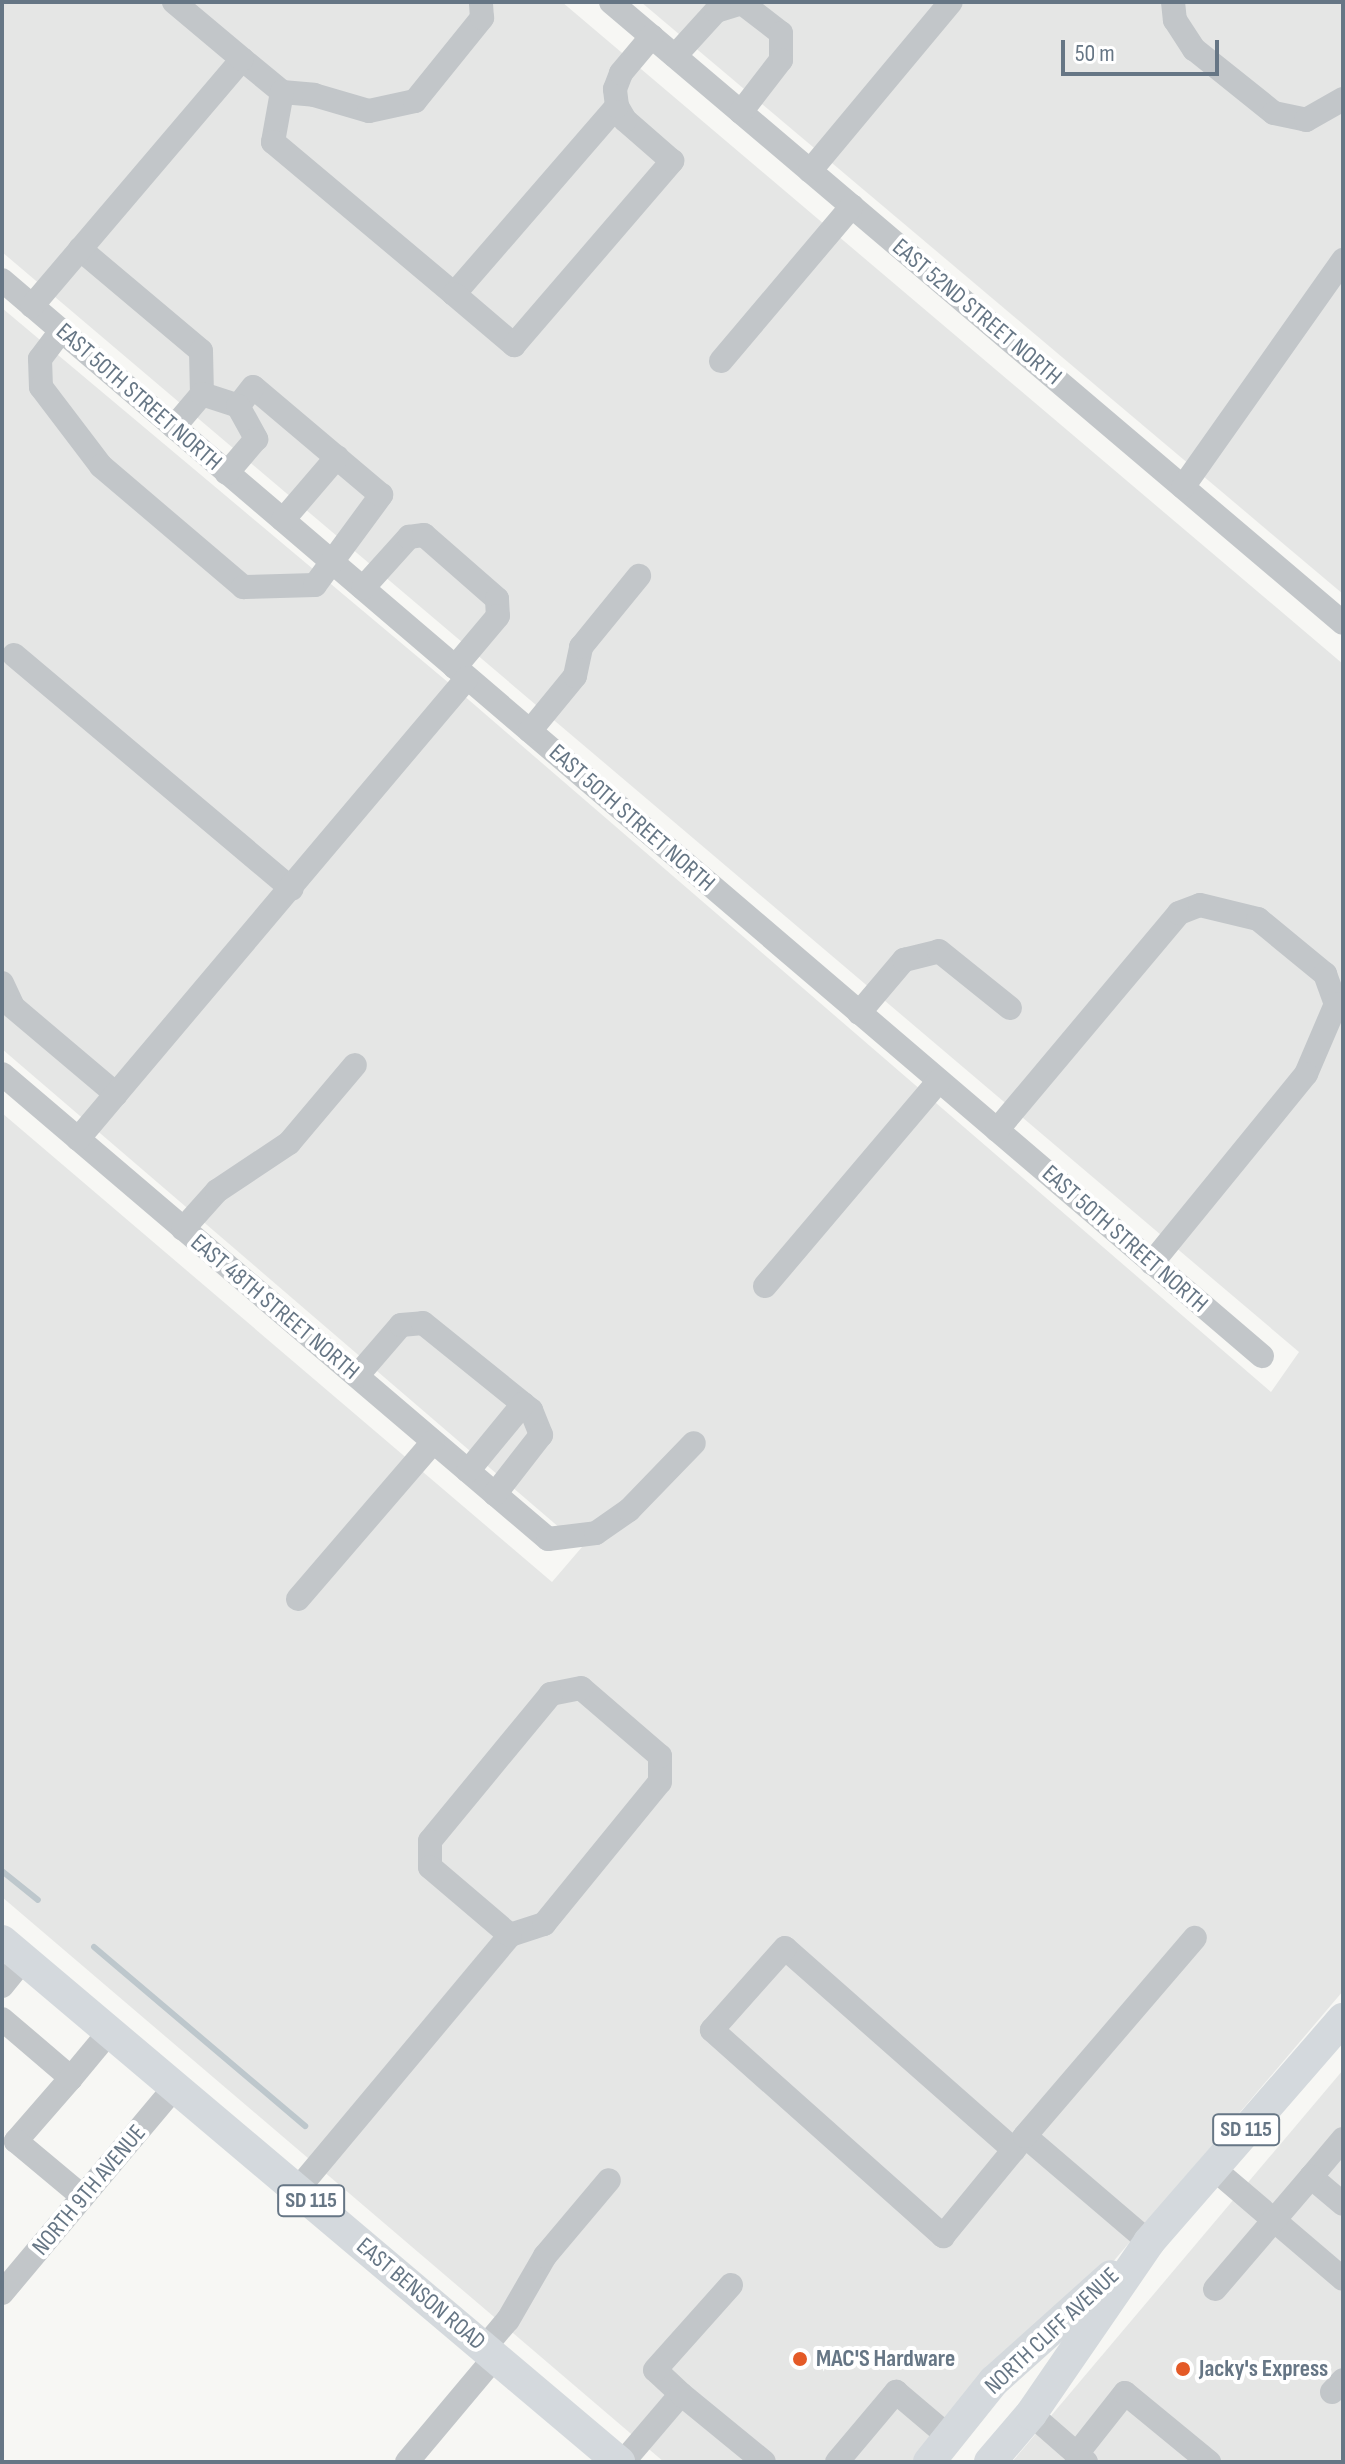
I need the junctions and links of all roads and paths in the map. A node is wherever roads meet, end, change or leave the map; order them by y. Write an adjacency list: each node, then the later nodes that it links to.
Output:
1 (174, 2): 9 (street)
2 (481, 2): 10 (street)
3 (611, 2): 7 (street, EAST 52ND STREET NORTH)
4 (743, 2): 8 (street); 13 (street)
5 (951, 2): 14 (street)
6 (1173, 2): 11 (street)
7 (652, 36): 8 (street, EAST 52ND STREET NORTH); 12 (street)
8 (675, 56): 13 (street, EAST 52ND STREET NORTH)
9 (242, 59): 10 (street); 16 (street)
10 (282, 92): 19 (street)
11 (1343, 99)
12 (617, 106): 19 (street); 19 (street)
13 (741, 112): 14 (street, EAST 52ND STREET NORTH)
14 (810, 171): 15 (street, EAST 52ND STREET NORTH)
15 (852, 206): 22 (street); 28 (street, EAST 52ND STREET NORTH)
16 (80, 249): 20 (street); 23 (street)
17 (1343, 260): 28 (street)
18 (2, 280): 20 (street, EAST 50TH STREET NORTH)
19 (454, 294)
20 (32, 306): 21 (street, EAST 50TH STREET NORTH)
21 (61, 331): 25 (street, EAST 50TH STREET NORTH); 30 (street)
22 (721, 361)
23 (202, 394): 24 (street); 25 (street)
24 (238, 406): 26 (street); 27 (street)
25 (174, 427): 27 (street, EAST 50TH STREET NORTH)
26 (337, 457): 29 (street); 30 (street)
27 (227, 473): 29 (street, EAST 50TH STREET NORTH)
28 (1183, 487): 33 (street, EAST 52ND STREET NORTH)
29 (283, 520): 30 (street, EAST 50TH STREET NORTH)
30 (333, 563): 32 (street, EAST 50TH STREET NORTH)
31 (639, 576): 36 (street)
32 (363, 588): 35 (street, EAST 50TH STREET NORTH); 35 (street)
33 (1343, 623)
34 (14, 655): 37 (street)
35 (461, 672): 36 (street, EAST 50TH STREET NORTH); 37 (street)
36 (530, 731): 40 (street, EAST 50TH STREET NORTH)
37 (292, 889): 44 (street)
38 (2, 983): 44 (street)
39 (1010, 1008): 40 (street)
40 (859, 1013): 43 (street, EAST 50TH STREET NORTH)
41 (355, 1065): 47 (street)
42 (2, 1074): 46 (street, EAST 48TH STREET NORTH)
43 (939, 1081): 45 (street, EAST 50TH STREET NORTH); 49 (street)
44 (116, 1094): 46 (street)
45 (997, 1130): 48 (street, EAST 50TH STREET NORTH); 48 (street)
46 (78, 1139): 47 (street, EAST 48TH STREET NORTH)
47 (183, 1229): 51 (street, EAST 48TH STREET NORTH)
48 (1152, 1263): 50 (street, EAST 50TH STREET NORTH)
49 (765, 1286)
50 (1262, 1356)
51 (357, 1376): 52 (street); 53 (street, EAST 48TH STREET NORTH)
52 (523, 1404): 55 (street); 56 (street)
53 (433, 1442): 55 (street, EAST 48TH STREET NORTH); 57 (street)
54 (694, 1443): 56 (street, EAST 48TH STREET NORTH)
55 (468, 1471): 56 (street, EAST 48TH STREET NORTH)
56 (495, 1494)
57 (298, 1599)
58 (510, 1935): 58 (street); 72 (street)
59 (1195, 1938): 68 (street)
60 (13, 1950): 61 (street); 64 (main road, EAST BENSON ROAD / SD 115)
61 (2, 1986)
62 (2, 2019): 65 (street)
63 (1343, 2019): 69 (main road, NORTH CLIFF AVENUE / SD 115)
64 (110, 2031): 65 (street); 66 (main road, EAST BENSON ROAD / SD 115)
65 (71, 2078): 73 (street)
66 (175, 2087): 72 (main road, EAST BENSON ROAD / SD 115); 73 (street, NORTH 9TH AVENUE)
67 (1343, 2139): 70 (street)
68 (1020, 2143): 68 (street); 76 (street)
69 (1213, 2168): 75 (street); 76 (main road, NORTH CLIFF AVENUE / SD 115)
70 (1311, 2177): 74 (street); 75 (street)
71 (609, 2180): 81 (street)
72 (297, 2190): 81 (main road, EAST BENSON ROAD / SD 115)
73 (83, 2197): 80 (street, NORTH 9TH AVENUE)
74 (1343, 2204)
75 (1274, 2220): 77 (street); 79 (street)
76 (1149, 2242): 83 (main road, NORTH CLIFF AVENUE / SD 115); 84 (main road, NORTH CLIFF AVENUE / SD 115)
77 (1343, 2279)
78 (731, 2285): 82 (street)
79 (1215, 2289)
80 (2, 2293)
81 (490, 2352): 86 (street); 87 (main road, EAST BENSON ROAD / SD 115)
82 (681, 2394): 87 (street); 88 (street)
83 (1031, 2414): 85 (street); 91 (main road, NORTH CLIFF AVENUE / SD 115)
84 (949, 2437): 89 (street); 90 (main road, NORTH CLIFF AVENUE / SD 115)
85 (1081, 2458): 92 (street)
86 (407, 2462)
87 (621, 2462)
88 (764, 2462)
89 (837, 2462)
90 (929, 2462)
91 (990, 2462)
92 (1209, 2462)

